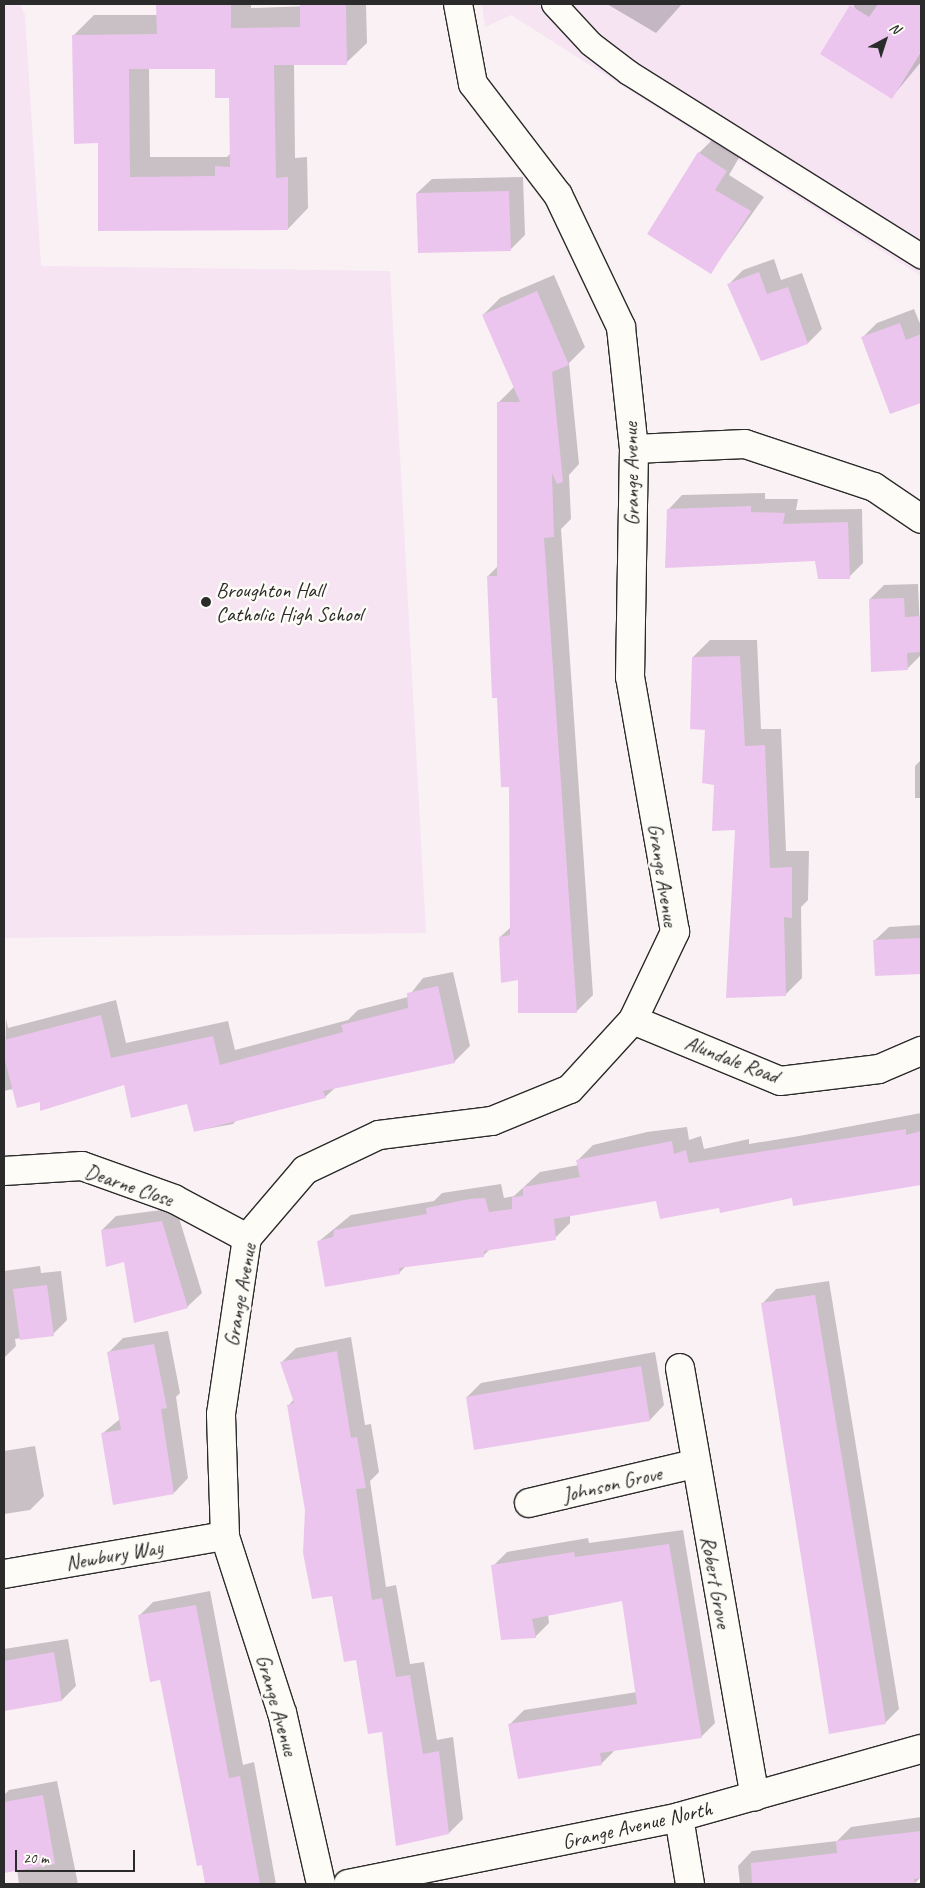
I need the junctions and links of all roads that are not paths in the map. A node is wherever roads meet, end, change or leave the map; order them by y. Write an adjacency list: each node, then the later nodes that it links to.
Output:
1 (458, 4): 4 (street, Grange Avenue)
2 (554, 4): 3 (lane)
3 (921, 256)
4 (634, 450): 5 (street); 6 (street, Grange Avenue)
5 (921, 519)
6 (633, 1020): 7 (street, Alundale Road); 9 (street, Grange Avenue)
7 (921, 1051)
8 (4, 1171): 9 (street, Dearne Close)
9 (246, 1238): 13 (street, Grange Avenue)
10 (680, 1368): 11 (street, Robert Grove)
11 (694, 1464): 12 (street, Johnson Grove); 16 (street, Robert Grove)
12 (529, 1504)
13 (225, 1536): 14 (street, Newbury Way); 18 (street, Grange Avenue)
14 (4, 1574)
15 (921, 1749): 16 (street, Grange Avenue North)
16 (755, 1796): 17 (street, Grange Avenue North)
17 (679, 1817): 19 (street, Grange Avenue North); 20 (street)
18 (321, 1884)
19 (348, 1884)
20 (690, 1884)

